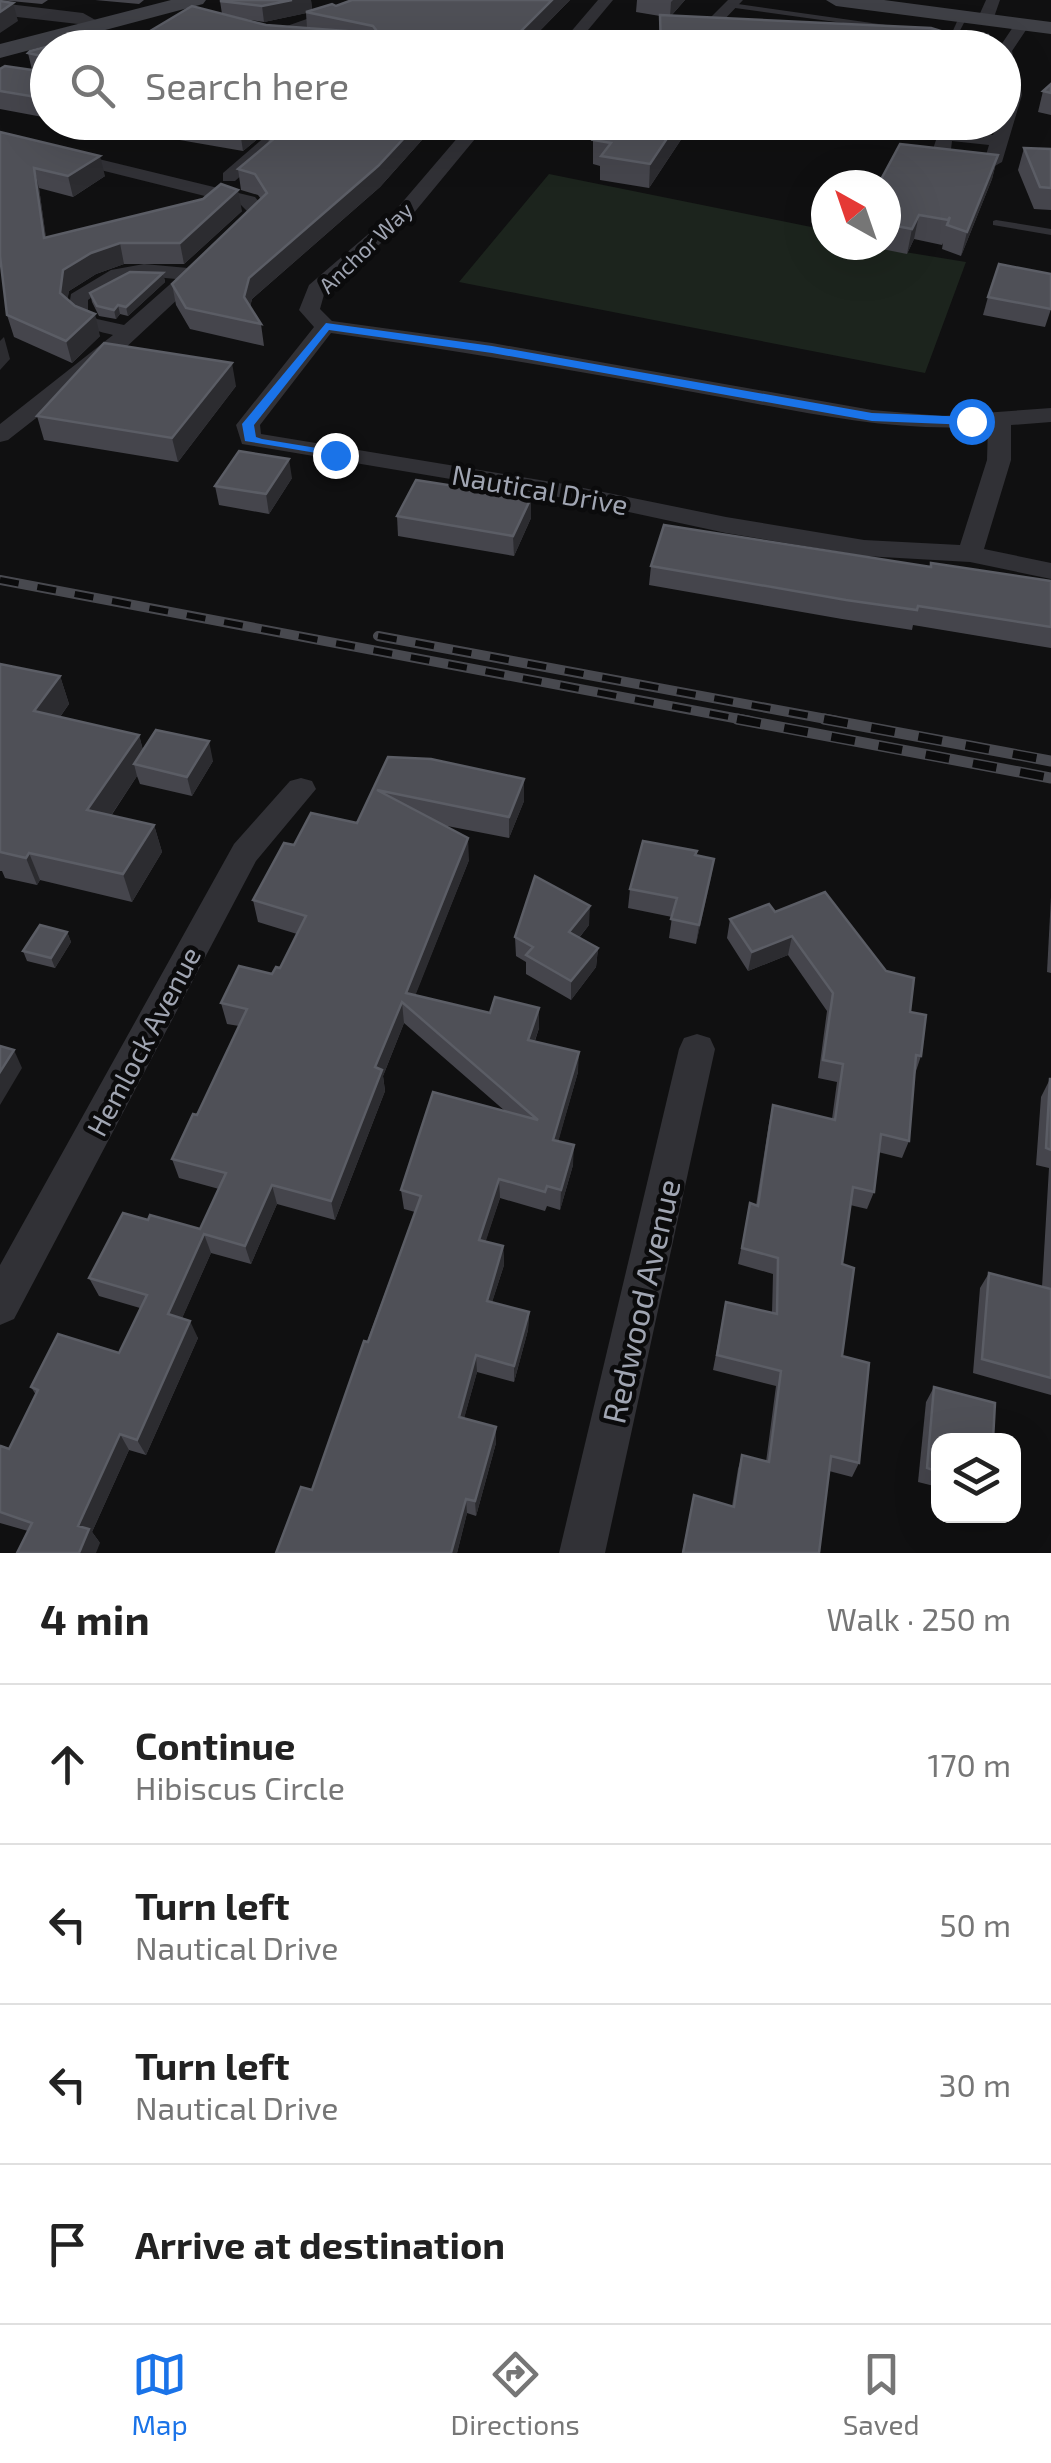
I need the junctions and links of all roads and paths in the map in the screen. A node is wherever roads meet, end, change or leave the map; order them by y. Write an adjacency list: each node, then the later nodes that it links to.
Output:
1 (606, 0): 13 (street)
2 (836, 0): 16 (main road)
3 (734, 3): 14 (street); 15 (lane)
4 (187, 7): 8 (main road)
5 (0, 9): 8 (street)
6 (338, 12): 12 (street)
7 (1022, 24): 9 (main road); 16 (main road); 17 (street)
8 (90, 28): 10 (main road); 11 (street)
9 (1051, 28)
10 (82, 30)
11 (93, 30)
12 (273, 30)
13 (580, 30)
14 (724, 30)
15 (882, 30)
16 (959, 30)
17 (1018, 30)
18 (30, 43): 19 (main road)
19 (0, 51)
20 (0, 140): 26 (street)
21 (275, 140): 23 (street)
22 (466, 140): 27 (street, Anchor Way)
23 (229, 177)
24 (996, 223): 25 (lane)
25 (1051, 232)
26 (192, 275): 28 (street); 28 (street)
27 (326, 326): 30 (street); 32 (street, Nautical Drive)
28 (128, 333): 31 (street)
29 (1051, 415): 30 (street)
30 (1000, 420): 32 (street)
31 (0, 435)
32 (970, 554): 33 (street, Nautical Drive)
33 (1051, 571)
34 (301, 788): 36 (street, Hemlock Avenue)
35 (697, 1049): 37 (street, Redwood Avenue)
36 (0, 1305)
37 (582, 1553)

